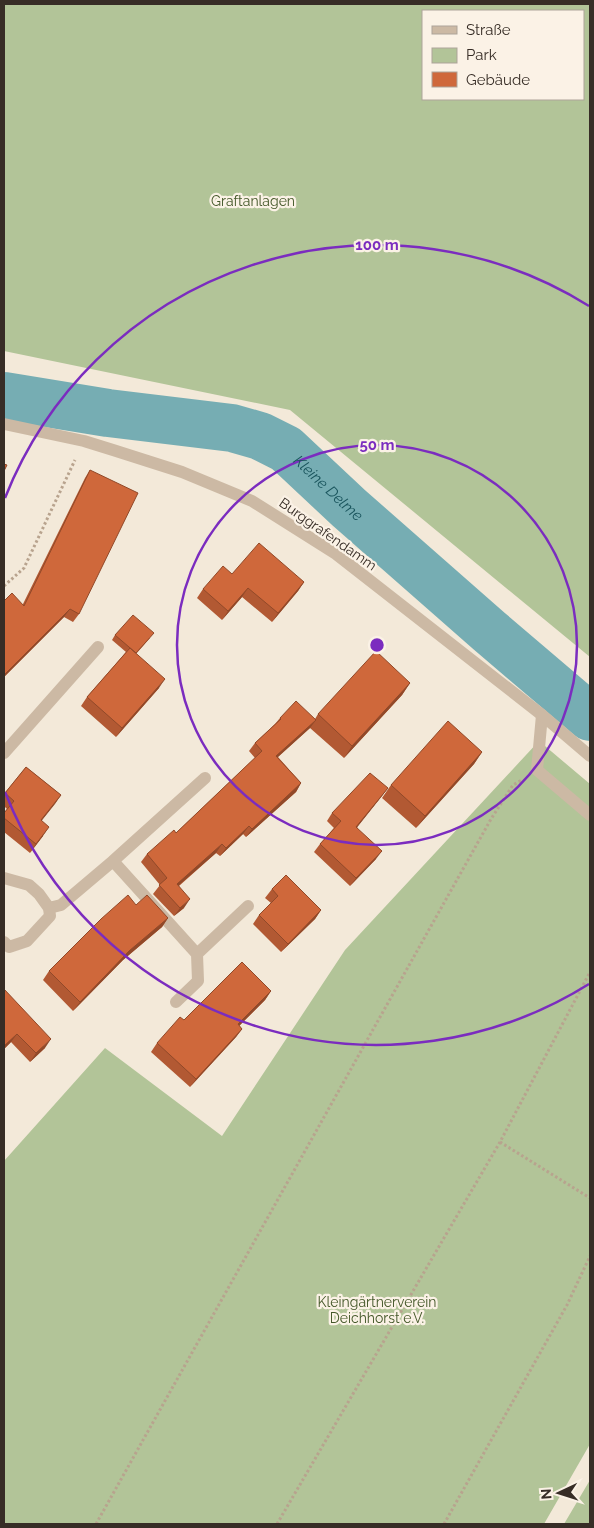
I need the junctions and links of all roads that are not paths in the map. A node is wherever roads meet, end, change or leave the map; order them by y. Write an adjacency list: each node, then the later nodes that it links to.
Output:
1 (4, 424): 3 (street, Burggrafendamm)
2 (98, 647): 4 (street)
3 (542, 715): 5 (street, Burggrafendamm); 7 (street)
4 (4, 753)
5 (590, 756)
6 (205, 778): 8 (street)
7 (590, 815)
8 (113, 861): 11 (street); 13 (street)
9 (4, 878): 11 (street)
10 (248, 906): 13 (street)
11 (49, 908): 12 (street)
12 (4, 942)
13 (197, 954): 14 (street)
14 (176, 1002)

